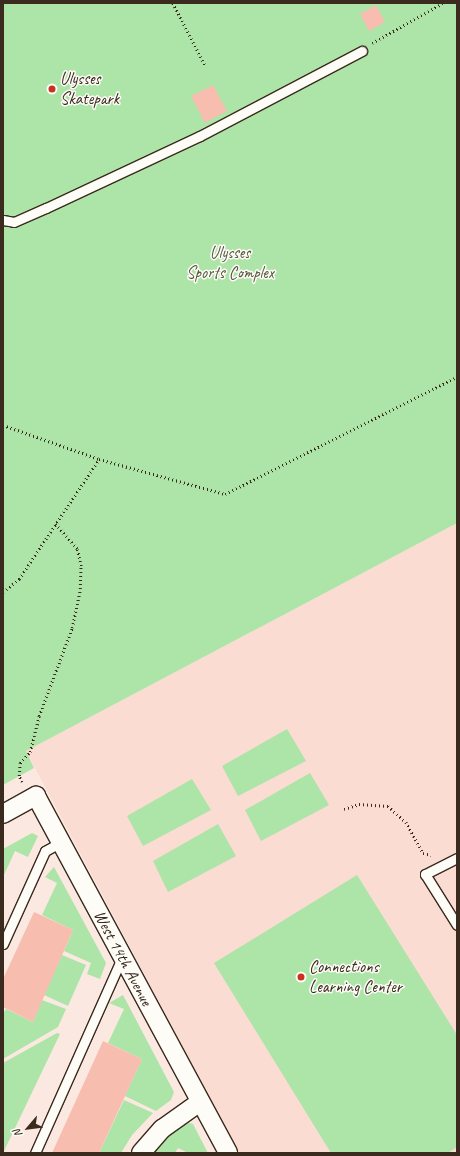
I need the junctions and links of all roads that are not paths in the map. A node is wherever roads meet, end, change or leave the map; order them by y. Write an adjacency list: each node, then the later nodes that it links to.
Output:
1 (366, 48): 2 (lane)
2 (3, 220)
3 (3, 814): 4 (street, West 14th Avenue)
4 (62, 842): 7 (lane); 8 (street, West 14th Avenue)
5 (457, 858): 6 (lane)
6 (457, 924)
7 (3, 944)
8 (122, 958): 9 (street, West 14th Avenue); 10 (lane)
9 (200, 1102): 11 (street); 12 (street, West 14th Avenue)
10 (35, 1153)
11 (141, 1153)
12 (228, 1153)

